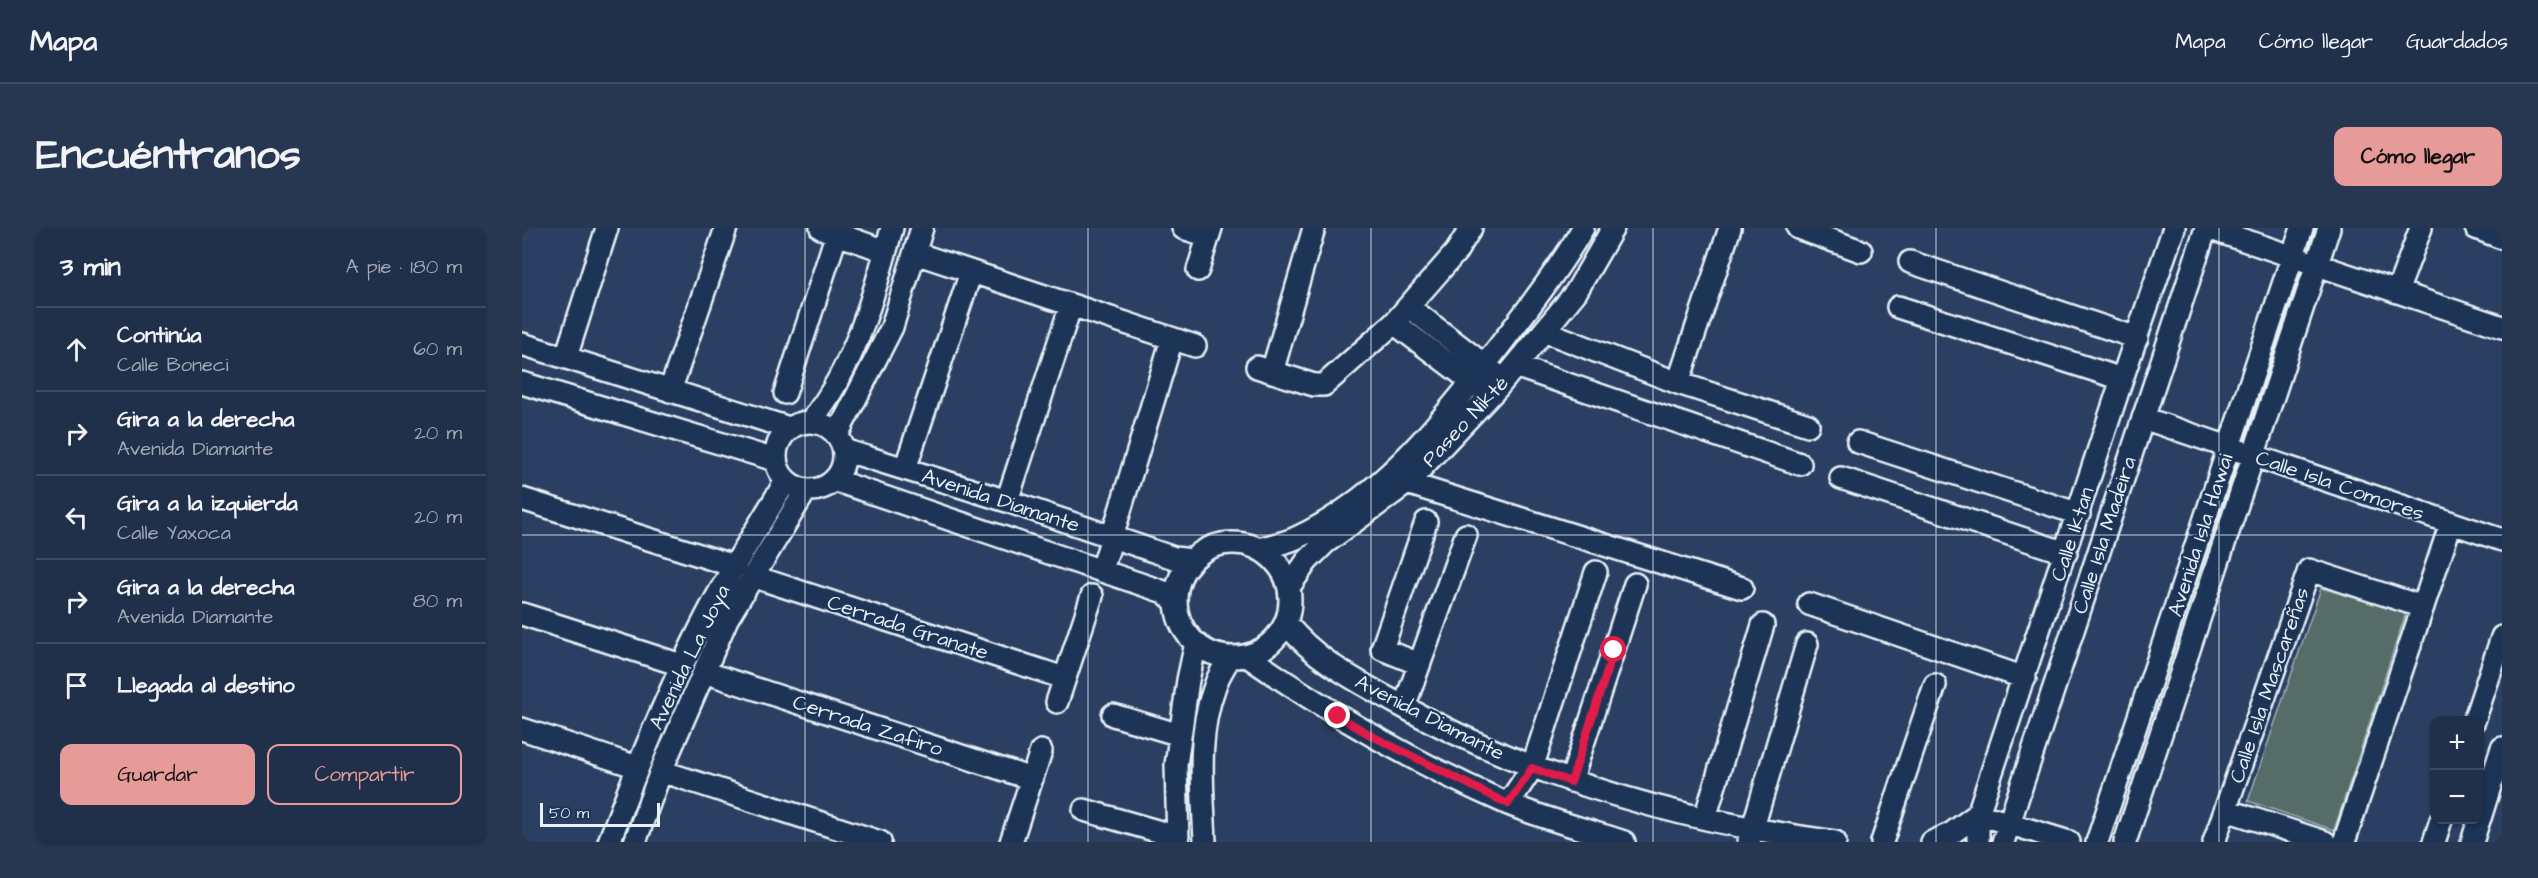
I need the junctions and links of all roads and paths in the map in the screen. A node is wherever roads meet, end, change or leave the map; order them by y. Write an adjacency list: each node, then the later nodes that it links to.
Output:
1 (607, 228): 40 (street)
2 (726, 228): 46 (street)
3 (892, 228): 22 (street)
4 (922, 228): 23 (street)
5 (1183, 228): 19 (street)
6 (1314, 228): 33 (street)
7 (1471, 228): 31 (street)
8 (1583, 228): 41 (street, Paseo Nikté)
9 (1613, 228): 35 (street, Paseo Nikté)
10 (1730, 228): 45 (street)
11 (1798, 228): 21 (street)
12 (2174, 228): 36 (street, Calle Iktan)
13 (2207, 228): 24 (street); 48 (street, Calle Isla Madeira)
14 (2302, 228): 24 (street, Avenida Isla Hawai)
15 (2330, 228): 26 (street, Avenida Isla Hawai)
16 (2421, 228): 29 (street)
17 (2476, 228): 20 (street)
18 (829, 231): 22 (street); 47 (street)
19 (1209, 232): 27 (street)
20 (2502, 237)
21 (1861, 250)
22 (885, 251): 49 (street)
23 (915, 253): 28 (street); 53 (street)
24 (2293, 257): 26 (street); 54 (street, Avenida Isla Hawai)
25 (1910, 262): 36 (street)
26 (2317, 265): 29 (street); 55 (street, Avenida Isla Hawai)
27 (1198, 270)
28 (971, 272): 30 (street); 58 (street)
29 (2397, 292): 34 (street)
30 (1071, 305): 37 (street); 65 (street)
31 (1409, 307): 33 (street); 41 (street)
32 (1898, 308): 42 (street)
33 (1394, 323): 41 (street)
34 (2502, 327)
35 (1544, 331): 43 (street, Paseo Nikté); 45 (street)
36 (2137, 338): 42 (street, Calle Iktan)
37 (1172, 339): 39 (street); 70 (street)
38 (522, 344): 40 (street)
39 (1195, 346)
40 (566, 357): 46 (street)
41 (1479, 374): 43 (street); 72 (street, Paseo Nikté)
42 (2122, 379): 66 (street, Calle Iktan)
43 (1503, 381): 57 (street); 62 (street, Paseo Nikté)
44 (522, 383): 56 (street)
45 (1678, 383): 50 (street)
46 (670, 391): 51 (street)
47 (785, 393)
48 (2143, 418): 54 (street, Calle Isla Comores); 119 (street, Calle Isla Madeira)
49 (812, 421): 51 (street); 53 (street)
50 (1808, 425)
51 (789, 428): 56 (street)
52 (1858, 442): 66 (street)
53 (840, 443): 58 (street, Avenida Diamante); 60 (street)
54 (2229, 448): 55 (street, Calle Isla Comores); 133 (street, Avenida Isla Hawai)
55 (2254, 456): 68 (street, Calle Isla Comores); 134 (street, Avenida Isla Hawai)
56 (776, 460): 61 (street)
57 (1800, 464)
58 (905, 469): 65 (street, Avenida Diamante)
59 (1841, 477): 73 (street)
60 (834, 480): 63 (street); 75 (street, Avenida Diamante)
61 (786, 481): 63 (street); 76 (street, Avenida La Joya)
62 (1407, 483): 79 (street, Paseo Nikté); 80 (street)
63 (806, 490): 76 (street, Avenida La Joya)
64 (522, 499): 76 (street, Cerrada Granate)
65 (1007, 501): 70 (street, Avenida Diamante)
66 (2079, 514): 73 (street, Calle Iktan)
67 (1426, 522): 92 (street)
68 (2451, 523): 71 (street, Calle Isla Comores); 84 (street)
69 (1466, 535): 92 (street)
70 (1112, 537): 74 (street, Avenida Diamante); 75 (street)
71 (2502, 540)
72 (1259, 549): 74 (street); 79 (street)
73 (2066, 553): 96 (street, Calle Iktan)
74 (1192, 560): 82 (street)
75 (1102, 570): 82 (street, Avenida Diamante)
76 (743, 571): 93 (street, Avenida La Joya); 94 (street, Avenida La Joya); 95 (street, Cerrada Granate)
77 (1596, 572): 107 (street)
78 (1635, 584): 110 (street)
79 (1289, 587): 86 (street)
80 (1742, 588)
81 (1092, 596): 95 (street)
82 (1176, 602): 89 (street)
83 (1809, 604): 96 (street)
84 (2422, 607): 114 (street, Calle Isla Mascareñas); 137 (street)
85 (522, 614): 93 (street)
86 (1286, 623): 91 (street); 99 (street, Avenida Diamante)
87 (1763, 625): 116 (street)
88 (2502, 637): 101 (street)
89 (1196, 643): 91 (street); 103 (street)
90 (1806, 644): 120 (street)
91 (1239, 656): 111 (street, Avenida Diamante); 126 (street)
92 (1419, 664): 99 (street)
93 (681, 665): 106 (street, Avenida La Joya)
94 (704, 672): 108 (street, Avenida La Joya); 109 (street, Cerrada Zafiro)
95 (1064, 678): 98 (street)
96 (2025, 678): 115 (street, Calle Iktan)
97 (1935, 685): 129 (street)
98 (1057, 702)
99 (1404, 707): 107 (street, Avenida Diamante)
100 (1113, 715): 103 (street)
101 (2475, 716)
102 (522, 729): 106 (street)
103 (1179, 735): 121 (street)
104 (1041, 751): 109 (street)
105 (2501, 753): 112 (street)
106 (637, 767): 122 (street, Avenida La Joya)
107 (1532, 768): 110 (street, Avenida Diamante); 111 (street)
108 (661, 771): 123 (street, Avenida La Joya); 124 (street)
109 (1032, 779): 125 (street)
110 (1571, 782): 116 (street, Avenida Diamante)
111 (1508, 804): 127 (street, Avenida Diamante)
112 (2484, 804)
113 (1084, 810): 121 (street)
114 (2226, 810): 135 (street, Calle Isla Mascareñas); 136 (street, Calle Isla Mascareñas)
115 (1978, 814): 119 (street); 130 (street); 131 (street, Calle Iktan)
116 (1705, 818): 120 (street, Avenida Diamante)
117 (2439, 824): 138 (street)
118 (2477, 824): 139 (street)
119 (2005, 832): 132 (street)
120 (1750, 835): 128 (street, Avenida Diamante)
121 (1178, 839)
122 (609, 842)
123 (634, 842)
124 (880, 842)
125 (1011, 842)
126 (1205, 842)
127 (1624, 842)
128 (1835, 842)
129 (1882, 842)
130 (1932, 842)
131 (1978, 842)
132 (2069, 842)
133 (2097, 842)
134 (2125, 842)
135 (2214, 842)
136 (2325, 842)
137 (2344, 842)
138 (2434, 842)
139 (2472, 842)

